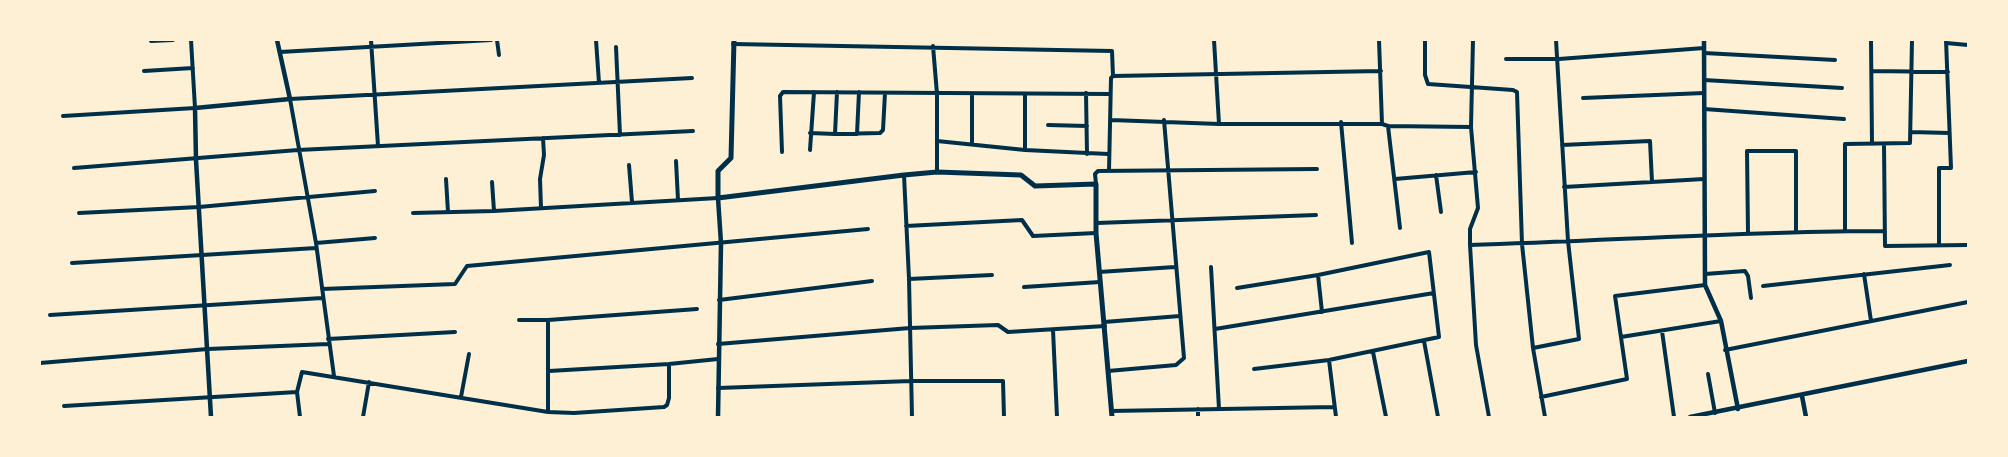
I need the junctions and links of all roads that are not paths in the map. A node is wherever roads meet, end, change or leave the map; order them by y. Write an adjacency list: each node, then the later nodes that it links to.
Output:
1 (173, 40): 17 (street)
2 (191, 40): 31 (street)
3 (278, 40): 26 (street)
4 (371, 40): 23 (street)
5 (491, 40): 23 (street)
6 (498, 40): 27 (street)
7 (596, 40): 42 (street)
8 (893, 40): 21 (street)
9 (1214, 40): 35 (street)
10 (1379, 40): 33 (street)
11 (1425, 40): 43 (street)
12 (1473, 40): 43 (street)
13 (1556, 40): 28 (street)
14 (1704, 40): 25 (street)
15 (1871, 40): 34 (street)
16 (1912, 40): 37 (street)
17 (151, 41)
18 (734, 42): 21 (street); 110 (main road)
19 (1946, 42): 20 (street); 36 (street)
20 (1968, 45)
21 (893, 46): 22 (street)
22 (933, 46): 38 (street); 51 (street)
23 (371, 47): 26 (street); 54 (street)
24 (616, 47): 41 (street)
25 (1704, 51): 28 (street); 30 (street); 40 (street)
26 (280, 52): 57 (street)
27 (499, 55)
28 (1559, 59): 29 (street); 84 (street)
29 (1506, 60)
30 (1835, 60)
31 (193, 68): 32 (street); 58 (street)
32 (144, 71)
33 (1381, 71): 35 (street); 66 (street)
34 (1872, 71): 37 (street); 81 (street)
35 (1216, 72): 38 (street); 65 (street)
36 (1948, 72): 37 (street); 76 (street)
37 (1912, 73): 72 (street)
38 (1113, 76): 53 (street)
39 (692, 78): 41 (street)
40 (1704, 80): 44 (street); 50 (street)
41 (616, 82): 42 (street); 77 (street)
42 (599, 83): 54 (street)
43 (1473, 88): 70 (street); 137 (street)
44 (1842, 88)
45 (814, 92): 46 (street); 73 (street); 88 (street)
46 (837, 92): 47 (street); 74 (street)
47 (858, 92): 48 (street); 75 (street)
48 (885, 93): 51 (street); 75 (street)
49 (1086, 93): 53 (street); 55 (street); 68 (street)
50 (1704, 93): 56 (street); 59 (street)
51 (937, 94): 52 (street); 79 (street)
52 (972, 94): 55 (street); 80 (street)
53 (1110, 94): 62 (street)
54 (375, 95): 57 (street); 83 (street)
55 (1025, 95): 87 (street)
56 (1583, 98)
57 (290, 100): 58 (street); 85 (street)
58 (196, 108): 60 (street); 91 (street)
59 (1704, 109): 61 (street); 104 (street)
60 (63, 116)
61 (1844, 119)
62 (1111, 120): 63 (street); 90 (street)
63 (1164, 120): 65 (street); 95 (street)
64 (1341, 122): 65 (street); 66 (street); 136 (street)
65 (1219, 124)
66 (1382, 124): 69 (street)
67 (1048, 125): 68 (street)
68 (1087, 126): 89 (street)
69 (1388, 126): 70 (street); 103 (street)
70 (1471, 127): 99 (street)
71 (693, 131): 77 (street)
72 (1911, 132): 76 (street); 82 (street)
73 (810, 133): 74 (street); 86 (street)
74 (836, 134): 75 (street)
75 (857, 134)
76 (1949, 134): 138 (street)
77 (620, 135): 78 (street)
78 (543, 138): 83 (street); 115 (street)
79 (937, 141): 80 (street); 98 (street)
80 (972, 144): 87 (street)
81 (1872, 144): 82 (street); 128 (street)
82 (1884, 144): 129 (street)
83 (378, 146): 85 (street)
84 (1562, 146): 106 (street); 108 (street)
85 (298, 150): 91 (street); 111 (street)
86 (810, 150)
87 (1025, 150): 89 (street)
88 (782, 152)
89 (1086, 154): 90 (street)
90 (1108, 154): 97 (street)
91 (196, 160): 94 (street); 114 (street)
92 (676, 161): 112 (street)
93 (629, 165): 113 (street)
94 (74, 168)
95 (1167, 169): 96 (street); 97 (street); 122 (street)
96 (1317, 169)
97 (1109, 171): 107 (street)
98 (937, 172): 100 (main road); 107 (main road)
99 (1476, 172): 101 (street); 140 (street)
100 (904, 175): 110 (main road); 124 (street)
101 (1436, 176): 103 (street); 118 (street)
102 (446, 179): 117 (street)
103 (1395, 179): 125 (street)
104 (1704, 179): 106 (street); 132 (street)
105 (492, 182): 116 (street)
106 (1652, 182): 108 (street)
107 (1096, 184): 123 (main road)
108 (1564, 187): 134 (street)
109 (376, 191): 111 (street)
110 (718, 198): 112 (street); 135 (street)
111 (307, 199): 114 (street); 139 (street)
112 (678, 200): 113 (street)
113 (632, 202): 115 (street)
114 (199, 207): 119 (street); 142 (street)
115 (541, 208): 116 (street)
116 (494, 211): 117 (street)
117 (448, 212): 120 (street)
118 (1441, 212)
119 (79, 213)
120 (413, 213)
121 (1316, 215): 122 (street)
122 (1171, 221): 123 (street); 145 (street)
123 (1097, 223): 130 (main road)
124 (906, 226): 130 (street); 152 (street)
125 (1400, 228)
126 (868, 229): 135 (street)
127 (1796, 230): 128 (street); 131 (street); 131 (street)
128 (1845, 231): 129 (street)
129 (1885, 231): 138 (street)
130 (1096, 233): 147 (main road)
131 (1748, 234): 132 (street)
132 (1704, 236): 134 (street); 148 (street)
133 (375, 238): 139 (street)
134 (1568, 240): 137 (street); 184 (street)
135 (721, 243): 159 (street); 163 (street)
136 (1352, 243)
137 (1522, 244): 140 (street); 184 (street)
138 (1939, 244): 141 (street)
139 (316, 245): 142 (street); 159 (street)
140 (1470, 245): 227 (street)
141 (1968, 245)
142 (202, 255): 143 (street); 165 (street)
143 (72, 263)
144 (1950, 265): 149 (street)
145 (1175, 267): 147 (street); 169 (street)
146 (1211, 267): 176 (street)
147 (1099, 272): 154 (main road)
148 (1705, 274): 155 (street); 162 (street)
149 (1864, 274): 156 (street); 172 (street)
150 (992, 275): 152 (street)
151 (1318, 275): 158 (street); 160 (street); 167 (street)
152 (909, 279): 175 (street)
153 (872, 281): 163 (street)
154 (1100, 282): 157 (street); 174 (main road)
155 (1705, 285): 173 (street); 180 (street)
156 (1763, 286)
157 (1024, 287)
158 (1237, 288)
159 (322, 289): 161 (street)
160 (1434, 293): 167 (street); 181 (street)
161 (322, 298): 165 (street); 182 (street)
162 (1751, 298)
163 (719, 300): 183 (street)
164 (1968, 302): 172 (street)
165 (206, 304): 168 (street); 185 (street)
166 (697, 310): 171 (street)
167 (1322, 312): 176 (street)
168 (50, 315)
169 (1180, 316): 174 (street); 196 (street)
170 (520, 320): 171 (street)
171 (548, 320): 195 (street)
172 (1870, 320): 186 (street)
173 (1721, 321): 178 (street); 186 (street)
174 (1104, 324): 177 (street); 196 (main road)
175 (910, 328): 177 (street); 183 (street); 199 (street)
176 (1215, 329): 210 (street)
177 (1053, 330): 222 (street)
178 (1662, 331): 180 (street); 229 (street)
179 (455, 332): 182 (street)
180 (1621, 337): 206 (street)
181 (1424, 341): 187 (street); 226 (street)
182 (328, 342): 185 (street); 198 (street)
183 (718, 344): 189 (street)
184 (1533, 348): 206 (street)
185 (208, 349): 192 (street); 204 (street)
186 (1725, 350): 211 (street)
187 (1373, 352): 190 (street); 225 (street)
188 (469, 354): 205 (street)
189 (718, 360): 193 (street); 201 (street)
190 (1329, 360): 194 (street); 208 (street)
191 (1968, 361): 203 (street)
192 (40, 363)
193 (669, 364): 195 (street); 215 (street)
194 (1254, 369)
195 (549, 371): 212 (street)
196 (1108, 371): 214 (main road)
197 (1708, 374): 213 (street)
198 (334, 376): 200 (street); 202 (street)
199 (911, 381): 201 (street); 220 (street); 221 (street)
200 (369, 382): 205 (street); 218 (street)
201 (718, 388): 219 (street)
202 (296, 392): 204 (street); 217 (street)
203 (1802, 396): 211 (street); 231 (street)
204 (210, 397): 207 (street); 216 (street)
205 (461, 397): 212 (street)
206 (1541, 397): 228 (street)
207 (64, 406)
208 (1334, 407): 210 (street); 224 (street)
209 (1198, 409): 210 (street); 214 (street); 223 (street)
210 (1220, 409)
211 (1738, 409): 213 (street)
212 (548, 412): 215 (street)
213 (1715, 413): 230 (street)
214 (1111, 414)
215 (574, 415)
216 (211, 417)
217 (300, 417)
218 (363, 417)
219 (718, 417)
220 (912, 417)
221 (1004, 417)
222 (1057, 417)
223 (1198, 417)
224 (1336, 417)
225 (1386, 417)
226 (1438, 417)
227 (1488, 417)
228 (1545, 417)
229 (1674, 417)
230 (1690, 417)
231 (1806, 417)

